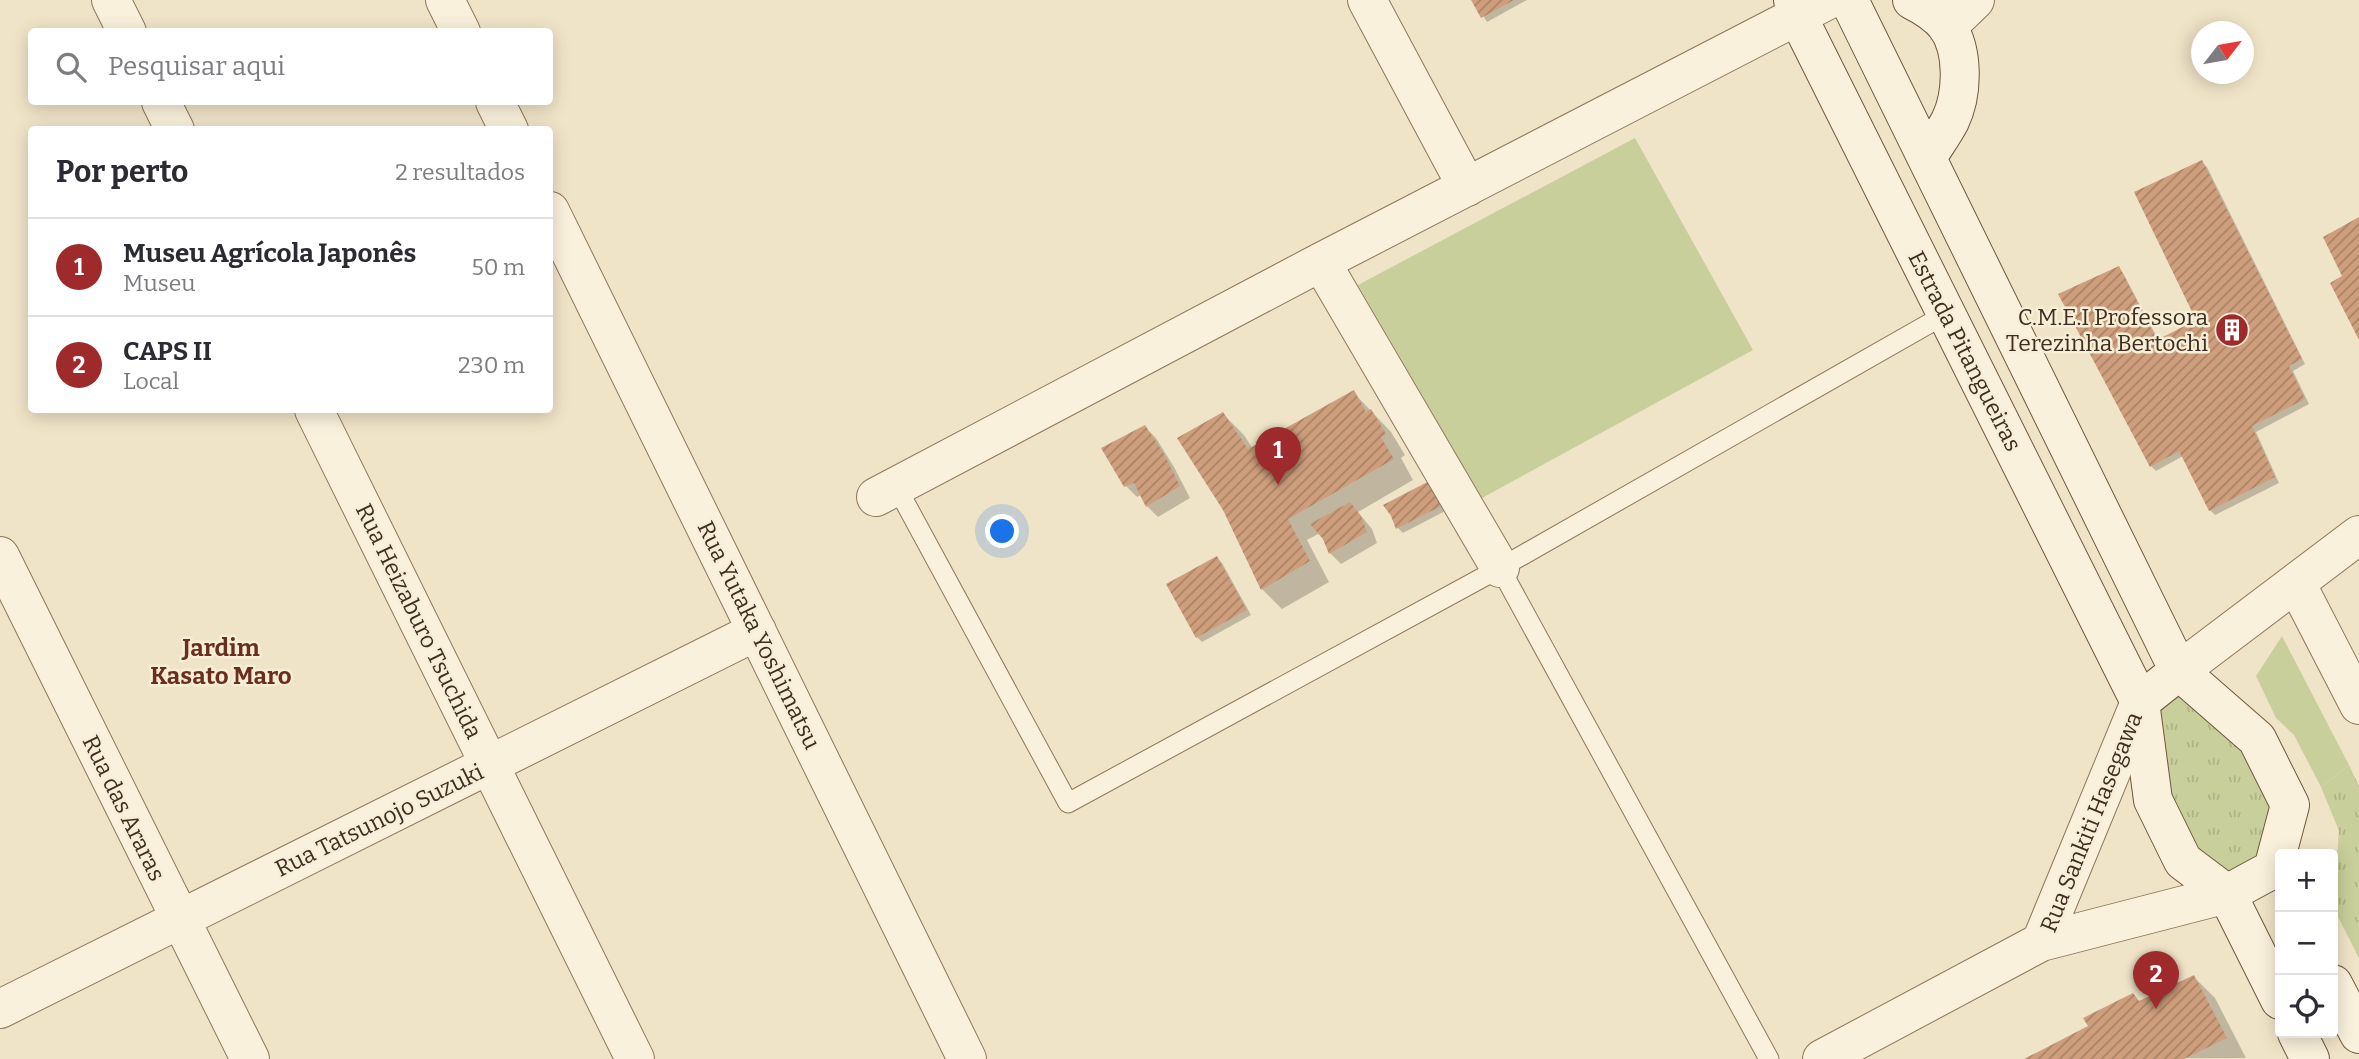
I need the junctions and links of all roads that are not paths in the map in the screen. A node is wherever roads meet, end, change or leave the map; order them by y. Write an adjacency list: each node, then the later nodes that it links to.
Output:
1 (111, 0): 9 (street)
2 (445, 0): 10 (street)
3 (1367, 0): 16 (street)
4 (1849, 0): 15 (street)
5 (1912, 0): 8 (street)
6 (1975, 0): 8 (street)
7 (1806, 5): 16 (street); 19 (street, Estrada Pitangueiras)
8 (1948, 27): 15 (street)
9 (125, 28)
10 (459, 28)
11 (162, 105): 13 (street)
12 (496, 105): 14 (street)
13 (173, 126)
14 (507, 126)
15 (1927, 158): 27 (street)
16 (1467, 187): 18 (street)
17 (553, 217): 26 (street, Rua Yutaka Yoshimatsu)
18 (1321, 262): 21 (street); 24 (street)
19 (1946, 314): 24 (lane); 28 (street, Estrada Pitangueiras)
20 (315, 413): 30 (street, Rua Heizaburo Tsuchida)
21 (886, 491): 24 (lane)
22 (2359, 535): 25 (street)
23 (0, 555): 34 (street, Rua das Araras)
24 (1500, 568): 44 (lane)
25 (2296, 583): 27 (street); 29 (street)
26 (757, 631): 30 (street, Rua Tatsunojo Suzuki); 43 (street, Rua Yutaka Yoshimatsu)
27 (2179, 671): 28 (street); 31 (street)
28 (2140, 702): 33 (street, Estrada Pitangueiras); 35 (street, Rua Sankiti Hasegawa)
29 (2359, 705)
30 (490, 765): 34 (street, Rua Tatsunojo Suzuki); 42 (street, Rua Heizaburo Tsuchida)
31 (2282, 849)
32 (2275, 877): 33 (street, Rua Sankiti Hasegawa)
33 (2227, 894): 35 (street, Rua Sankiti Hasegawa); 36 (street)
34 (179, 919): 38 (street, Rua Tatsunojo Suzuki); 41 (street, Rua das Araras)
35 (2041, 942): 45 (street, Rua Sankiti Hasegawa)
36 (2275, 990)
37 (2338, 994): 39 (street)
38 (0, 1009)
39 (2359, 1034)
40 (2300, 1038): 46 (street)
41 (250, 1059)
42 (635, 1059)
43 (967, 1059)
44 (1769, 1059)
45 (1822, 1059)
46 (2310, 1059)

